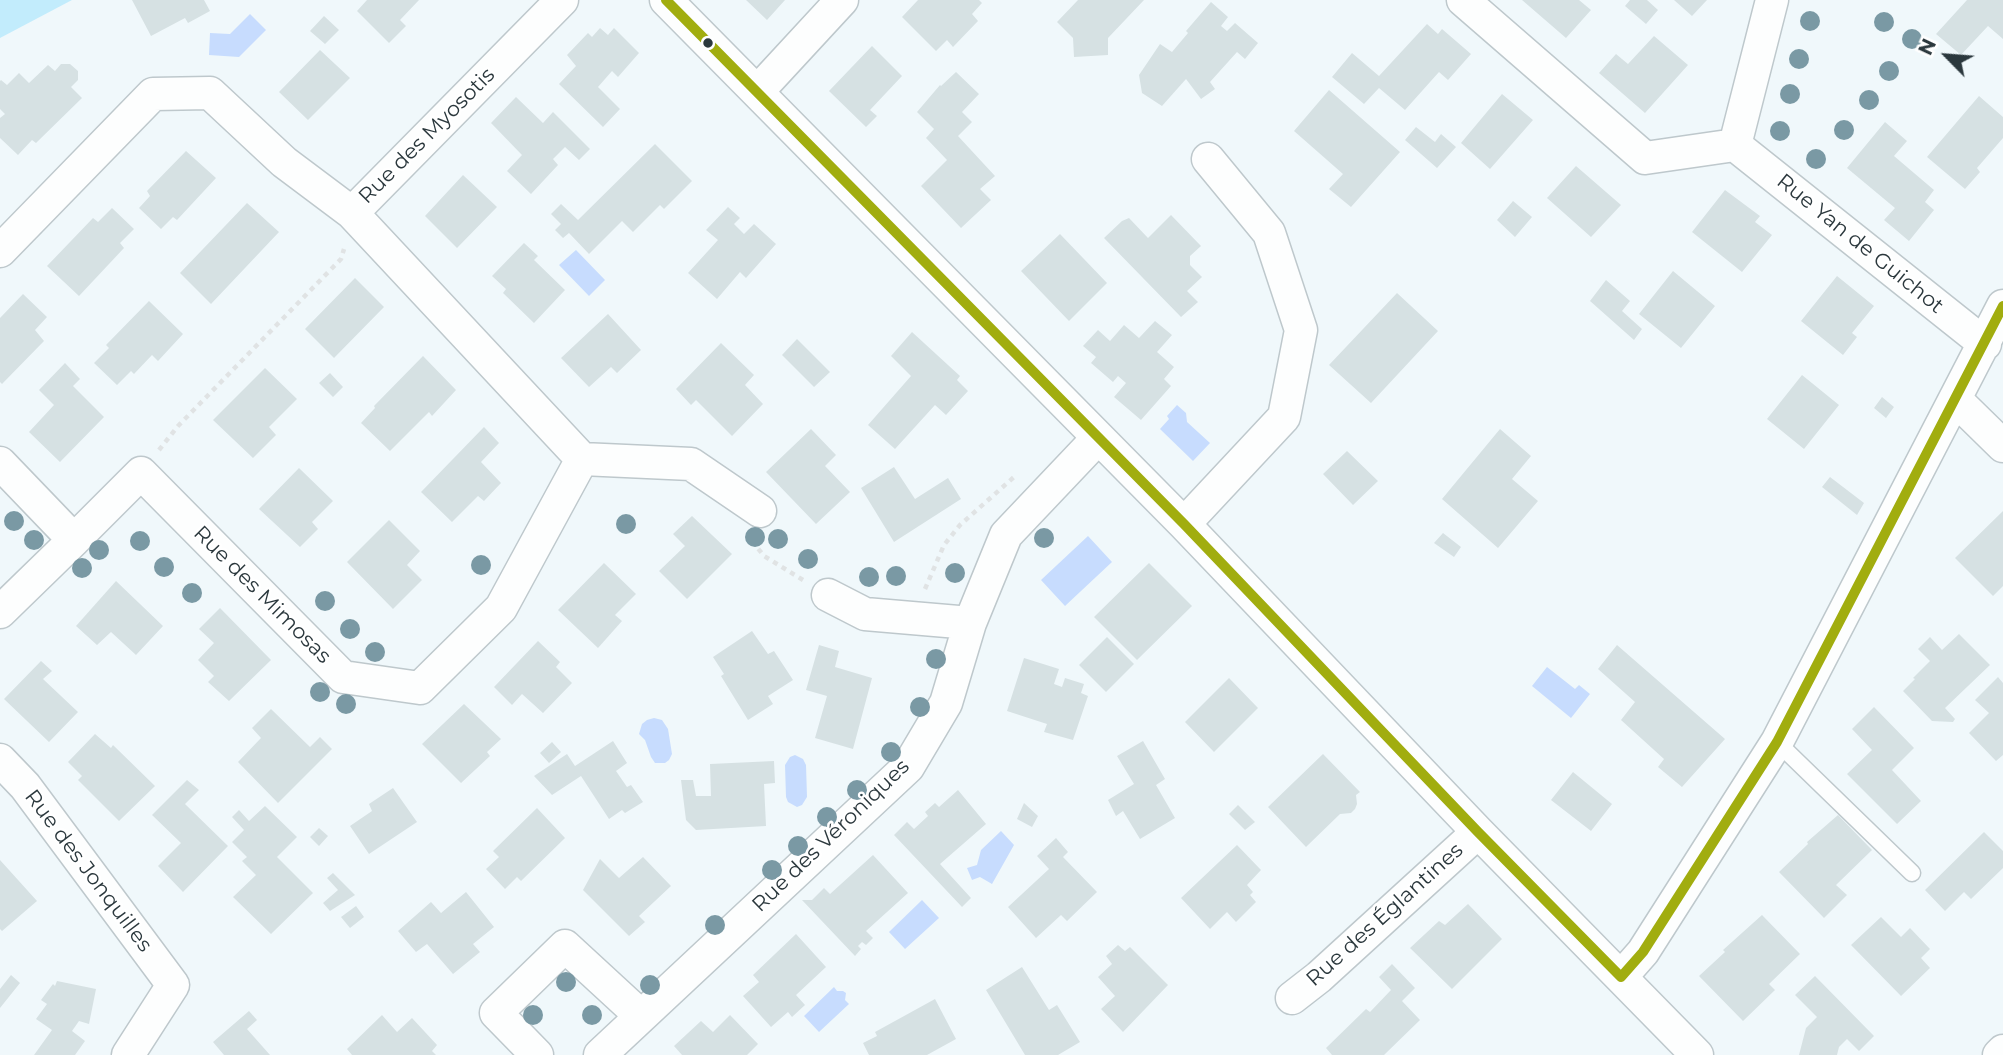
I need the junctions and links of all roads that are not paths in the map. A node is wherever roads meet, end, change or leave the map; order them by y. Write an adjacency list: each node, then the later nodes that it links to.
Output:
1 (562, 0): 9 (street, Rue des Myosotis)
2 (666, 0): 6 (street)
3 (842, 0): 6 (street)
4 (1463, 0): 7 (street)
5 (1772, 0): 7 (street)
6 (757, 92): 14 (street)
7 (1735, 145): 12 (street, Rue Yan de Guichot)
8 (1208, 159): 19 (street)
9 (352, 213): 10 (street, Rue des Myosotis); 16 (street)
10 (0, 251)
11 (2003, 306): 12 (street)
12 (1985, 344): 13 (street)
13 (1955, 398): 15 (street); 24 (street)
14 (1098, 438): 19 (street); 23 (street, Rue des Véroniques)
15 (2003, 446)
16 (582, 459): 18 (street); 20 (street, Rue des Mimosas)
17 (0, 463): 20 (street)
18 (760, 511)
19 (1184, 524): 26 (street)
20 (74, 540): 22 (street)
21 (828, 595): 23 (street)
22 (0, 612)
23 (970, 623): 30 (street, Rue des Véroniques)
24 (1777, 742): 27 (lane); 28 (street)
25 (0, 760): 32 (street, Rue des Jonquilles)
26 (1478, 832): 28 (street); 29 (street, Rue des Églantines)
27 (1912, 873)
28 (1621, 977): 35 (street)
29 (1292, 998)
30 (641, 1016): 33 (street); 34 (street, Rue des Véroniques)
31 (2003, 1051): 36 (street)
32 (128, 1055)
33 (537, 1055)
34 (600, 1055)
35 (1697, 1055)
36 (1999, 1055)

